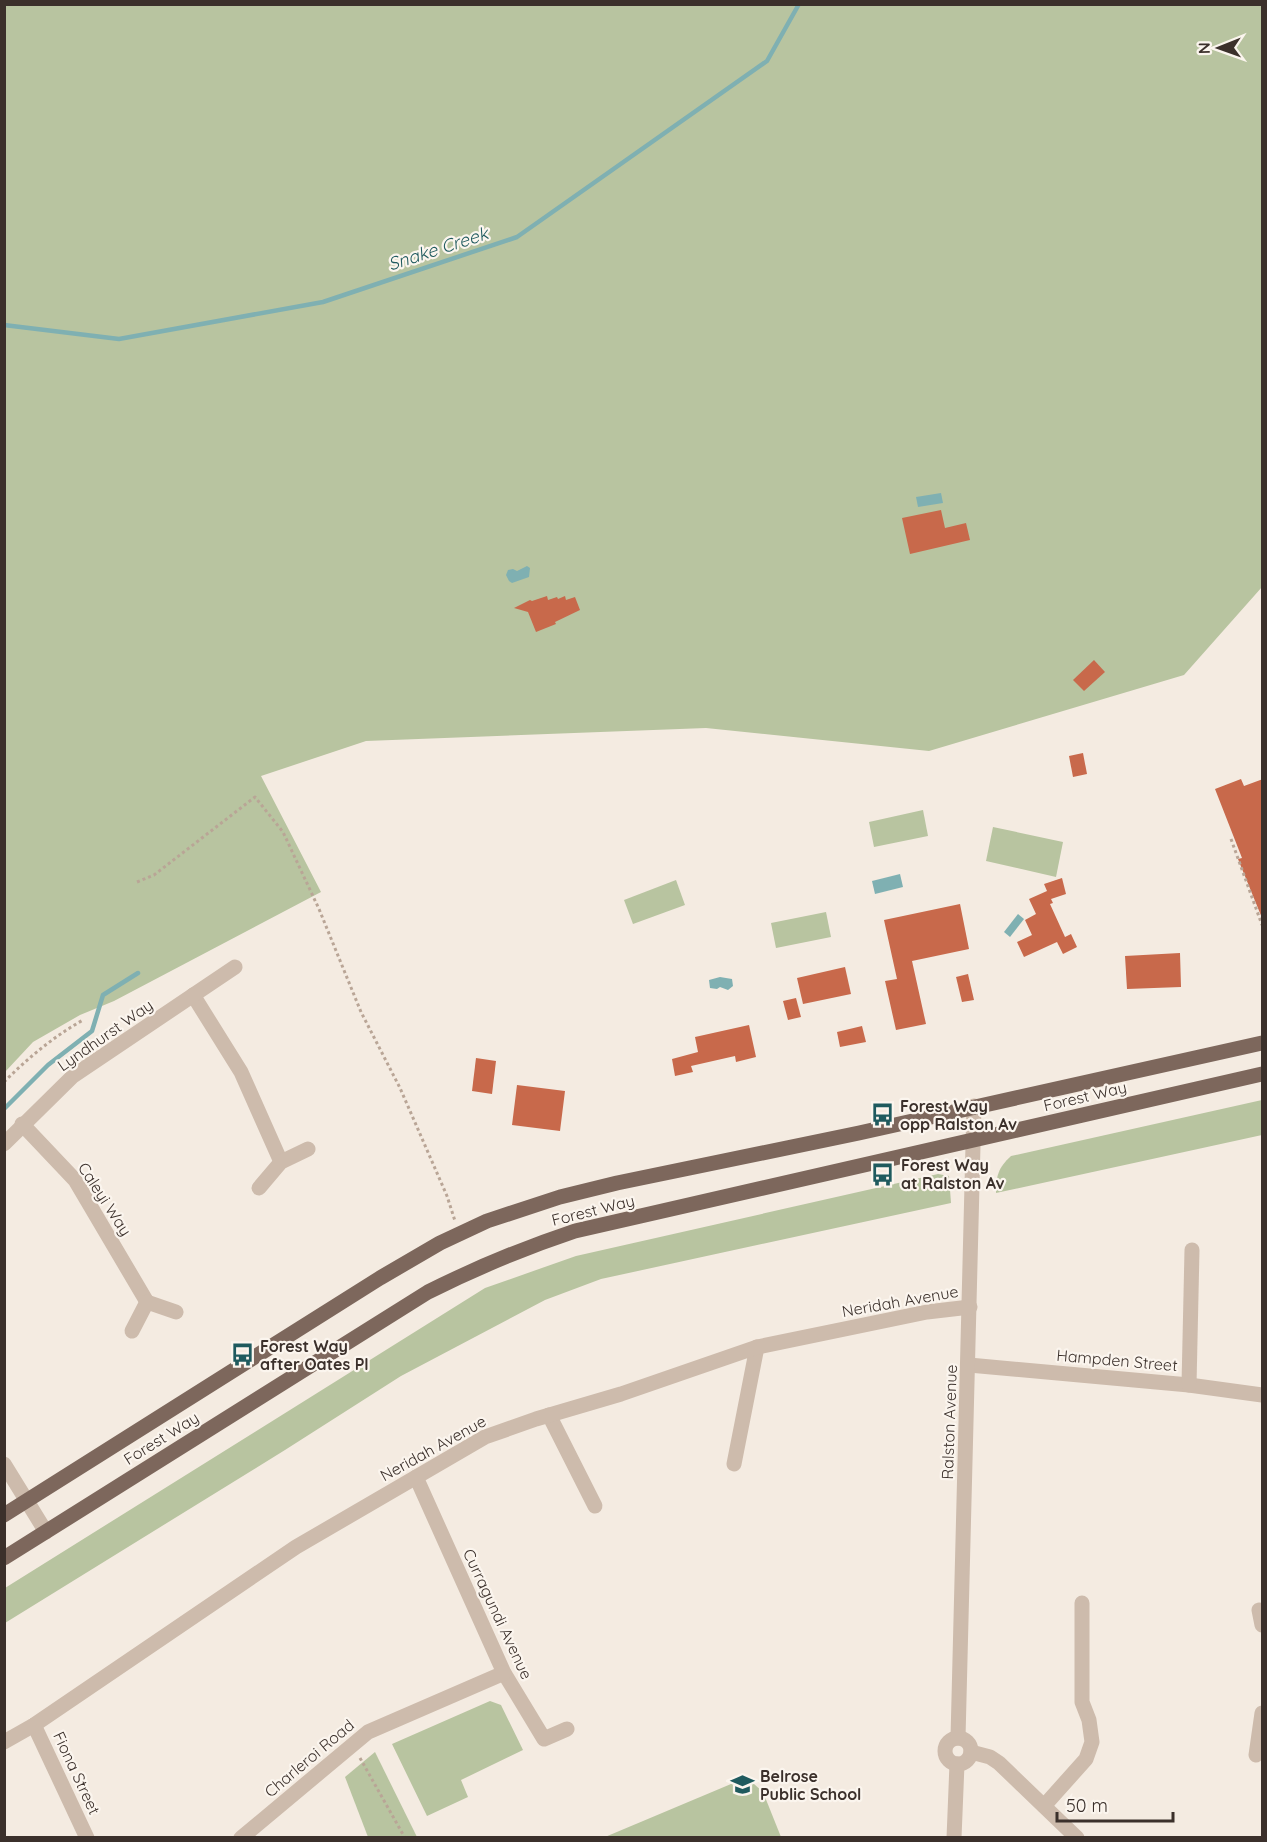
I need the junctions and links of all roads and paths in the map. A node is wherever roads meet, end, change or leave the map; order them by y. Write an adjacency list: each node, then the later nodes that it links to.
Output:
1 (1231, 839): 3 (path)
2 (137, 882): 17 (path)
3 (1263, 926)
4 (235, 967): 5 (street, Lyndhurst Way)
5 (193, 995): 11 (street, Lyndhurst Way); 15 (street)
6 (83, 1020): 9 (path)
7 (1263, 1042): 10 (main road, Forest Way)
8 (1263, 1074): 12 (main road, Forest Way)
9 (4, 1082)
10 (975, 1106): 12 (street, Ralston Avenue); 17 (main road, Forest Way)
11 (22, 1124): 13 (street, Lyndhurst Way); 19 (street, Caleyi Way)
12 (974, 1140): 20 (street, Ralston Avenue); 34 (main road, Forest Way)
13 (4, 1144)
14 (308, 1149): 15 (street)
15 (280, 1161): 16 (street)
16 (259, 1188)
17 (458, 1234): 31 (main road, Forest Way)
18 (1192, 1250): 25 (street)
19 (147, 1302): 21 (street); 22 (street)
20 (970, 1307): 23 (street, Neridah Avenue); 24 (street, Ralston Avenue)
21 (176, 1312)
22 (132, 1331)
23 (757, 1347): 27 (street, Neridah Avenue); 29 (street)
24 (969, 1365): 25 (street, Hampden Street); 41 (street, Ralston Avenue)
25 (1189, 1385): 26 (street, Hampden Street)
26 (1263, 1395)
27 (549, 1415): 30 (street, Neridah Avenue); 32 (street)
28 (4, 1464): 31 (street)
29 (734, 1464)
30 (416, 1477): 37 (street, Curragundi Avenue); 39 (street, Neridah Avenue)
31 (28, 1501): 33 (main road, Forest Way); 34 (street)
32 (595, 1506)
33 (4, 1515)
34 (46, 1532): 35 (main road, Forest Way)
35 (4, 1558)
36 (1082, 1603): 47 (street)
37 (504, 1673): 40 (street, Curragundi Avenue); 43 (street, Charleroi Road)
38 (1263, 1713): 45 (street)
39 (34, 1725): 42 (street, Neridah Avenue); 49 (street, Fiona Street)
40 (567, 1729)
41 (958, 1738): 44 (street); 46 (street, Ralston Avenue)
42 (4, 1743)
43 (352, 1744): 48 (street, Charleroi Road); 50 (path)
44 (971, 1752): 46 (street); 47 (street)
45 (1256, 1755)
46 (957, 1764): 51 (street, Ralston Avenue)
47 (1044, 1806): 52 (street)
48 (246, 1836)
49 (87, 1838)
50 (405, 1838)
51 (954, 1838)
52 (1077, 1838)

